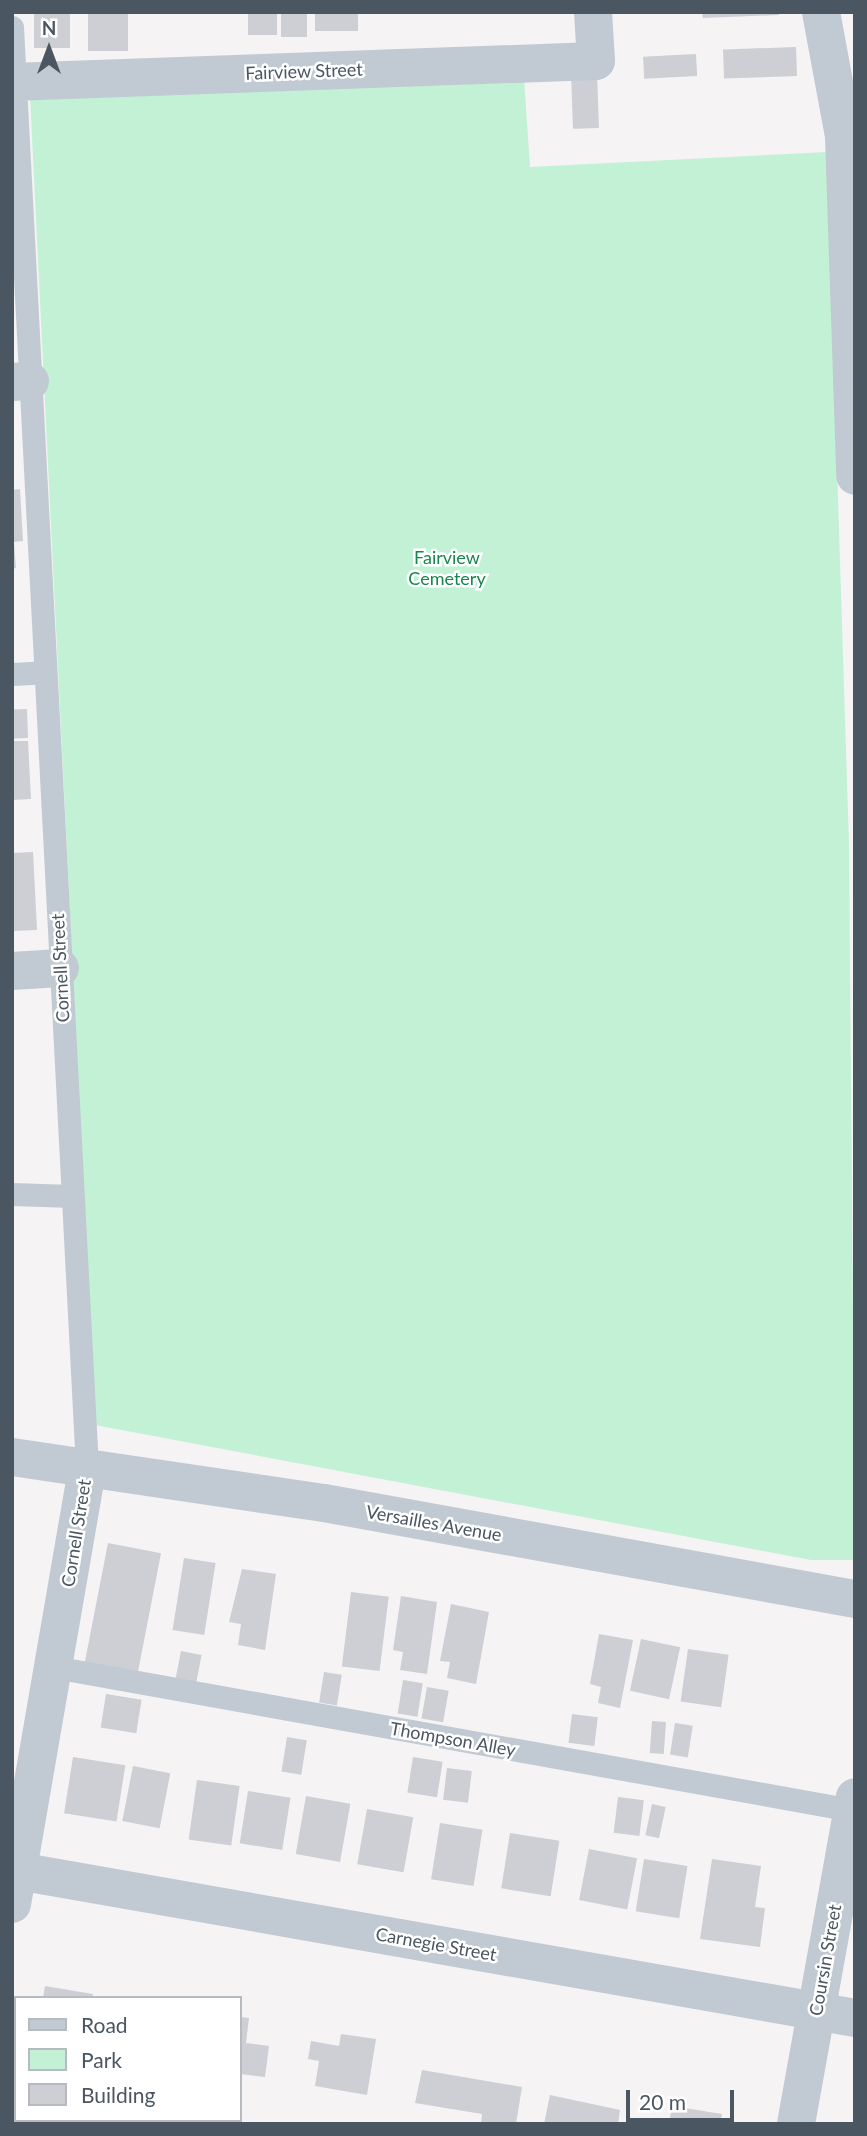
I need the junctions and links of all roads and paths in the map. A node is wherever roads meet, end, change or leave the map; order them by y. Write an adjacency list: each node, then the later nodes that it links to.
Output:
1 (593, 12): 4 (street, Fairview Street)
2 (821, 12): 6 (street)
3 (12, 27): 4 (lane, Cornell Street)
4 (13, 82): 5 (lane, Cornell Street)
5 (21, 382): 7 (lane, Cornell Street)
6 (855, 476)
7 (45, 672): 8 (lane); 9 (lane, Cornell Street)
8 (12, 674)
9 (60, 968): 10 (street); 12 (lane, Cornell Street)
10 (12, 971)
11 (12, 1194): 12 (lane)
12 (72, 1196): 14 (lane, Cornell Street)
13 (12, 1457): 14 (street, Versailles Avenue)
14 (87, 1469): 15 (street, Versailles Avenue); 16 (street, Cornell Street)
15 (855, 1599)
16 (54, 1667): 17 (lane, Thompson Alley); 18 (street, Cornell Street)
17 (854, 1804): 19 (street, Coursin Street)
18 (15, 1887): 19 (street, Carnegie Street)
19 (816, 2010): 20 (street, Carnegie Street); 21 (street, Coursin Street)
20 (855, 2018)
21 (796, 2124)

